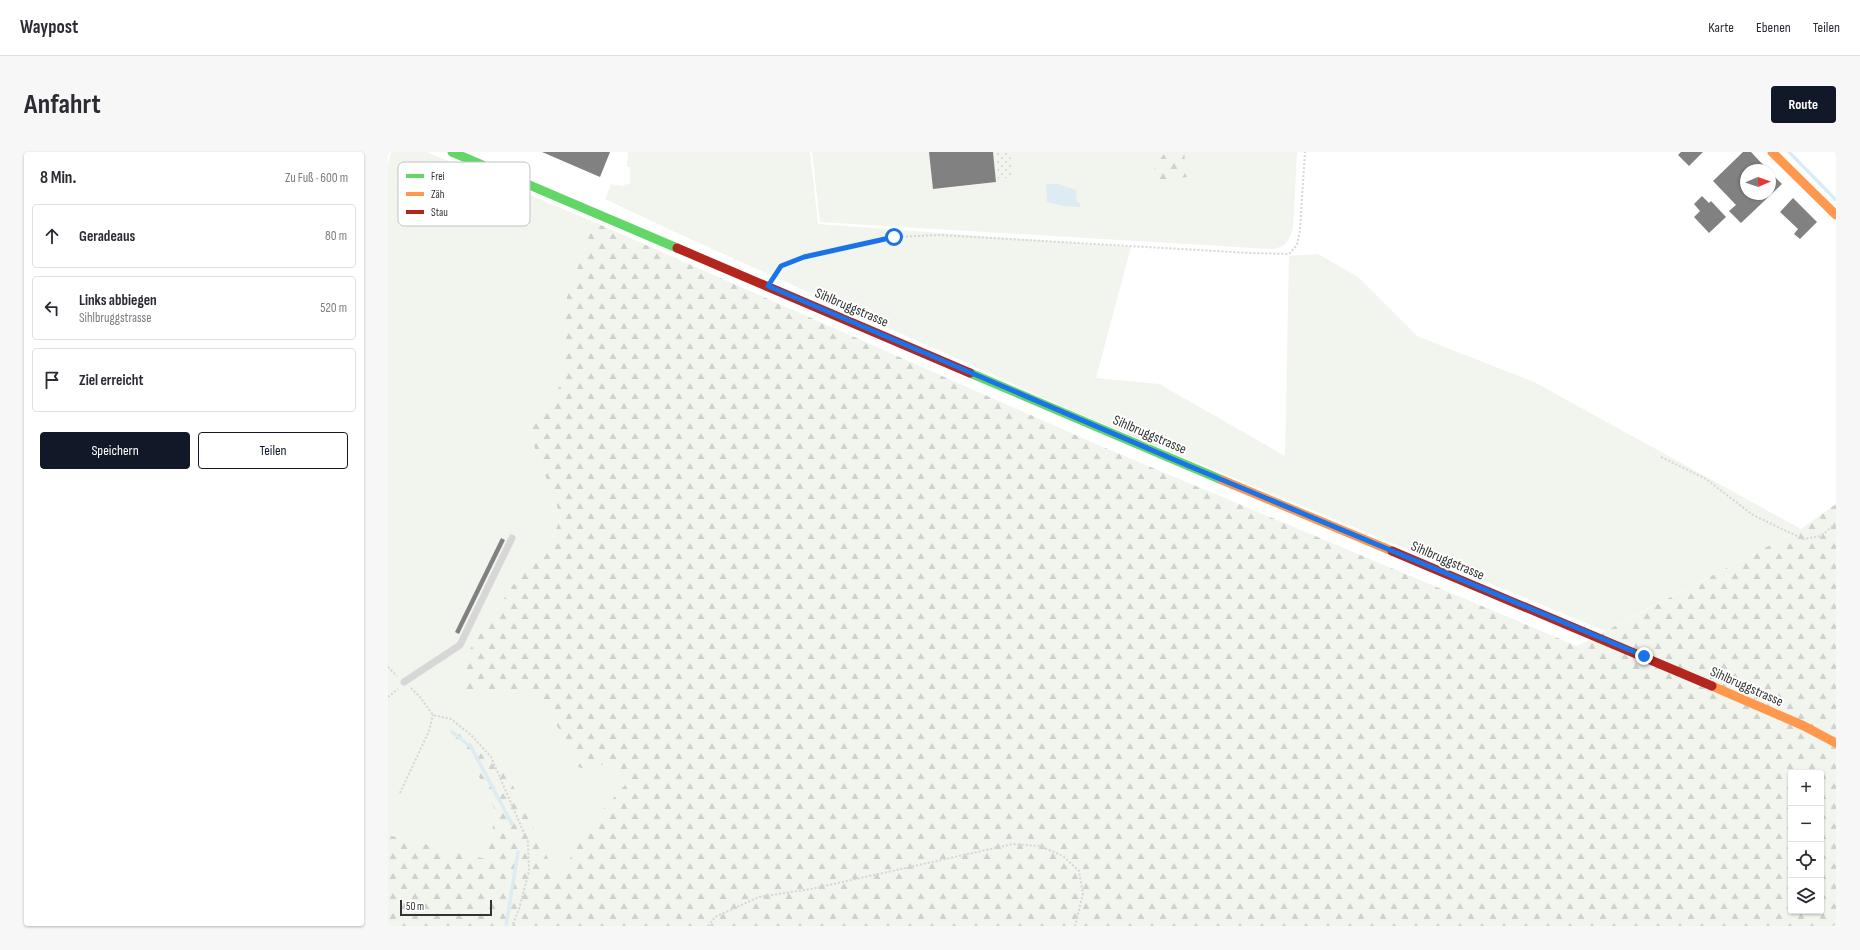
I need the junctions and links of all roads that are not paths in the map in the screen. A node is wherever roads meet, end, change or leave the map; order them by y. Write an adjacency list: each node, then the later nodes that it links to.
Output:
1 (452, 152): 3 (main road, Sihlbruggstrasse)
2 (1772, 152): 5 (main road)
3 (476, 162)
4 (530, 185): 8 (main road, Sihlbruggstrasse)
5 (1836, 215)
6 (512, 538): 7 (lane)
7 (404, 682)
8 (1836, 743)

